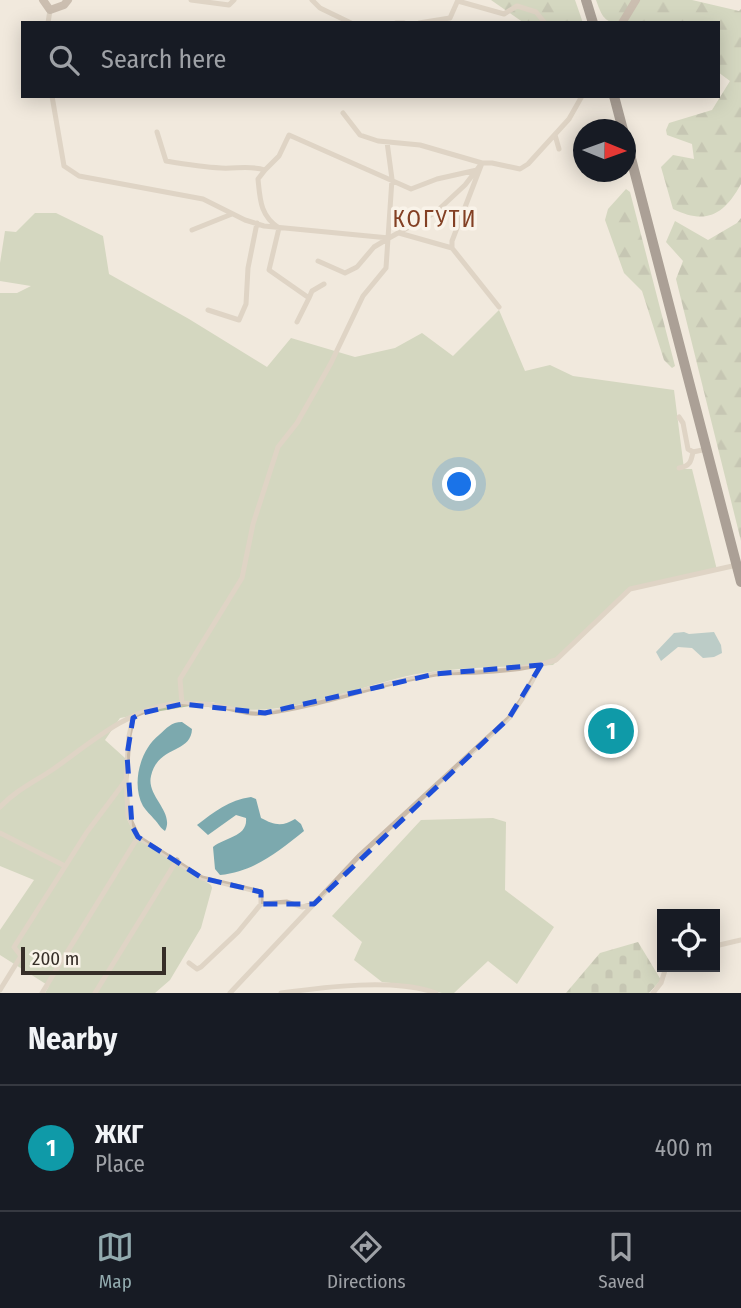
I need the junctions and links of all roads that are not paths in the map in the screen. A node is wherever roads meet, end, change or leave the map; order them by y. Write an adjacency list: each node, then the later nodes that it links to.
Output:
1 (43, 0): 9 (street)
2 (68, 0): 9 (street)
3 (191, 0): 4 (street)
4 (234, 0)
5 (312, 0): 11 (street)
6 (586, 0): 14 (highway)
7 (636, 0): 15 (street)
8 (458, 1): 12 (street); 13 (street)
9 (50, 10): 10 (street)
10 (48, 21)
11 (347, 21)
12 (426, 21)
13 (543, 21)
14 (592, 21)
15 (623, 21)
16 (52, 98): 30 (street)
17 (581, 98): 22 (street)
18 (615, 98): 20 (highway)
19 (343, 113): 23 (street)
20 (620, 119)
21 (157, 132): 26 (street)
22 (555, 135): 24 (street); 25 (street)
23 (387, 142): 25 (street); 28 (street)
24 (559, 149)
25 (482, 163): 27 (street); 36 (street)
26 (265, 170): 28 (street); 32 (street)
27 (477, 170): 28 (street); 34 (street)
28 (392, 179): 35 (street)
29 (636, 181): 44 (highway)
30 (232, 214): 31 (street); 33 (street)
31 (257, 223): 32 (street); 41 (street)
32 (279, 228): 35 (street); 39 (street)
33 (192, 230)
34 (399, 233): 35 (street); 36 (street)
35 (389, 239): 37 (street); 50 (street)
36 (452, 248): 40 (street)
37 (317, 261)
38 (324, 284): 39 (street)
39 (309, 298): 42 (street)
40 (499, 307)
41 (208, 310)
42 (297, 322)
43 (679, 417): 45 (street)
44 (707, 449): 45 (street); 47 (highway)
45 (692, 452): 46 (street)
46 (679, 468)
47 (737, 565): 48 (highway); 49 (street)
48 (741, 582)
49 (541, 665): 50 (street); 59 (street)
50 (182, 704): 51 (street)
51 (133, 718): 52 (street); 53 (street)
52 (126, 780): 55 (street); 57 (street)
53 (0, 807)
54 (0, 833): 57 (street)
55 (138, 837): 56 (street); 65 (street)
56 (177, 860): 58 (street); 66 (street)
57 (65, 866): 64 (street)
58 (261, 904): 59 (street); 62 (street)
59 (314, 904): 67 (street)
60 (741, 940): 61 (street)
61 (720, 945)
62 (189, 962)
63 (664, 972): 70 (street)
64 (0, 990)
65 (42, 993)
66 (95, 993)
67 (230, 993)
68 (284, 993): 69 (street)
69 (436, 993)
70 (653, 993)

